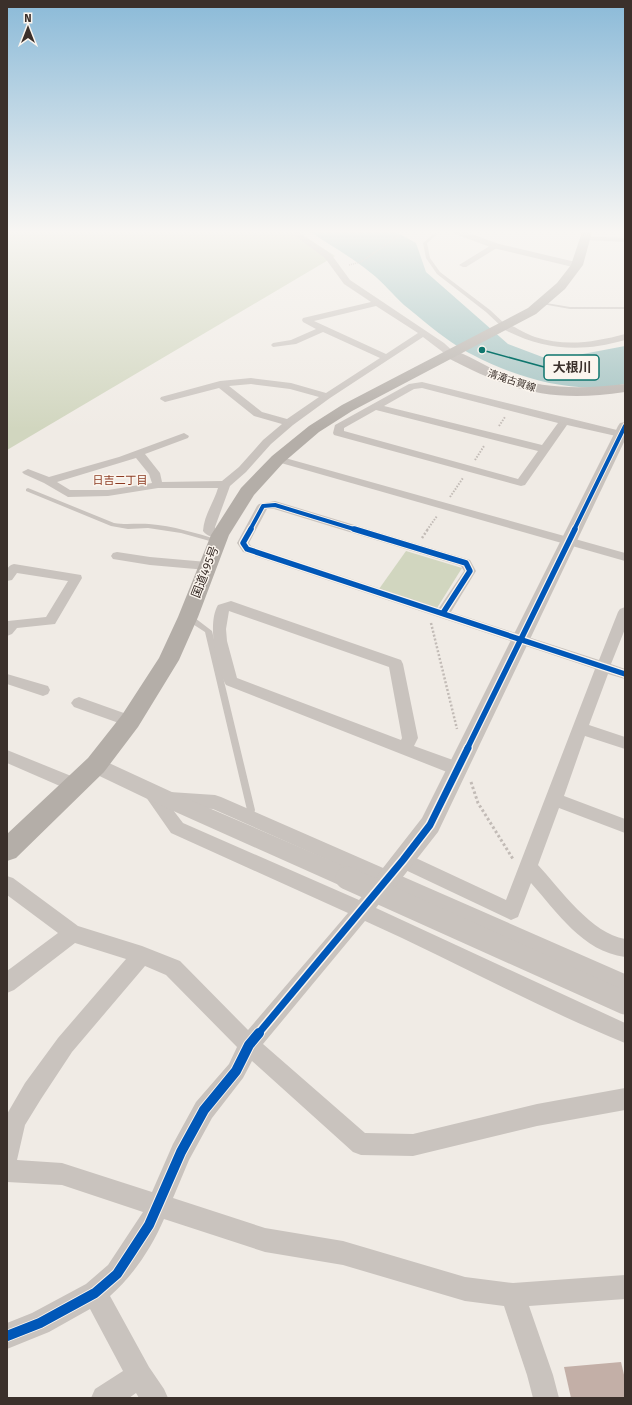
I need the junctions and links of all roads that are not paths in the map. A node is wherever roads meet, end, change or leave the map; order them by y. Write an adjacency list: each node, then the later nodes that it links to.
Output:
1 (368, 298): 4 (street)
2 (471, 298): 7 (lane)
3 (548, 298): 5 (highway)
4 (376, 303): 8 (street); 9 (street)
5 (542, 303): 6 (lane); 7 (highway)
6 (625, 308)
7 (502, 327): 10 (street); 12 (highway, 国道495号)
8 (323, 329): 11 (street); 13 (street)
9 (424, 333): 12 (street); 13 (street)
10 (625, 337)
11 (275, 345)
12 (454, 352): 15 (main road, 清滝古賀線); 24 (highway, 国道495号)
13 (386, 357): 16 (street)
14 (220, 384): 16 (street); 17 (street); 20 (street)
15 (625, 388)
16 (327, 396): 20 (street)
17 (165, 399)
18 (376, 406): 19 (street); 23 (street); 23 (street)
19 (564, 421): 21 (street); 23 (street)
20 (288, 423): 24 (street)
21 (624, 431): 32 (street)
22 (184, 436): 25 (street)
23 (544, 449)
24 (278, 450): 28 (street); 31 (highway, 国道495号); 32 (street)
25 (138, 453): 27 (street); 29 (street)
26 (28, 472): 27 (street)
27 (48, 481): 29 (street)
28 (225, 484): 29 (street); 31 (street)
29 (158, 485)
30 (28, 490): 31 (lane)
31 (218, 538): 35 (highway, 国道495号)
32 (569, 542): 34 (street); 41 (street)
33 (117, 556): 35 (street)
34 (625, 557)
35 (207, 566): 39 (highway, 国道495号)
36 (9, 571): 40 (street)
37 (625, 612): 42 (street)
38 (443, 613): 38 (street); 41 (street)
39 (188, 617): 47 (highway, 国道495号); 57 (lane)
40 (9, 626)
41 (521, 640): 42 (street); 52 (street)
42 (602, 666): 43 (street); 48 (street)
43 (625, 674)
44 (7, 678): 45 (street)
45 (43, 690)
46 (79, 703): 47 (street)
47 (130, 721): 53 (highway, 国道495号)
48 (581, 728): 49 (street); 56 (street)
49 (625, 743)
50 (405, 749): 50 (street); 52 (street)
51 (7, 756): 54 (street)
52 (461, 763): 60 (street)
53 (96, 765): 54 (highway, 国道495号); 55 (street)
54 (75, 785): 59 (highway, 国道495号)
55 (158, 794): 57 (street); 64 (street); 70 (street, bridge)
56 (554, 799): 58 (street); 61 (street)
57 (249, 817): 62 (street)
58 (625, 826)
59 (7, 850)
60 (403, 860): 61 (street); 62 (street)
61 (530, 867): 66 (street)
62 (387, 880): 64 (street); 69 (street)
63 (7, 884): 65 (street)
64 (361, 911): 71 (street); 72 (street)
65 (73, 933): 67 (street); 68 (street)
66 (625, 948)
67 (142, 955): 72 (street); 74 (street)
68 (7, 983)
69 (625, 984)
70 (625, 1003)
71 (625, 1033)
72 (249, 1046): 73 (street); 76 (street)
73 (625, 1099)
74 (7, 1158)
75 (7, 1171): 76 (street)
76 (158, 1204): 78 (street); 79 (street)
77 (625, 1287): 79 (street)
78 (96, 1294): 80 (street); 81 (street)
79 (513, 1295): 84 (street)
80 (7, 1336)
81 (140, 1376): 82 (street); 83 (street)
82 (104, 1398)
83 (155, 1398)
84 (546, 1398)

